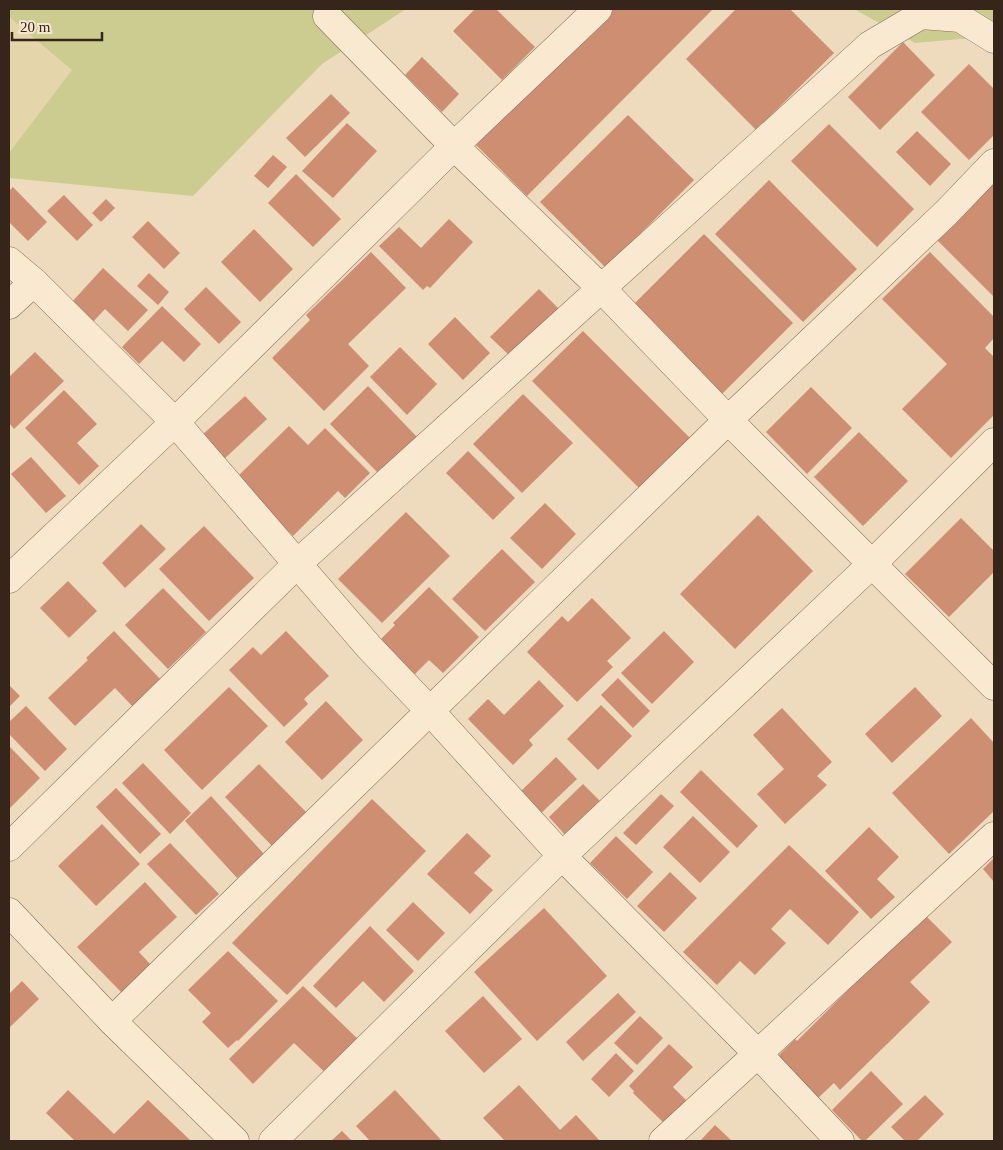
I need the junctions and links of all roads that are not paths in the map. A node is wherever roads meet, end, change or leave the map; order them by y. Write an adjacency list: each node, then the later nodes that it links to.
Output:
1 (598, 9): 4 (street)
2 (327, 16): 4 (street)
3 (994, 39): 8 (street)
4 (454, 146): 8 (street); 11 (street)
5 (994, 163): 10 (street)
6 (9, 261): 7 (street)
7 (34, 282): 9 (street); 11 (street)
8 (600, 287): 10 (street); 13 (street)
9 (9, 305)
10 (728, 420): 14 (street); 17 (street)
11 (175, 422): 13 (street); 15 (street)
12 (994, 442): 14 (street)
13 (298, 563): 17 (street); 19 (street)
14 (872, 564): 16 (street); 20 (street)
15 (9, 579)
16 (994, 686)
17 (429, 710): 20 (street); 22 (street)
18 (994, 836): 23 (street)
19 (9, 846)
20 (562, 856): 23 (street); 25 (street)
21 (9, 912): 22 (street)
22 (112, 1020): 24 (street)
23 (758, 1054): 26 (street); 27 (street)
24 (235, 1141)
25 (273, 1141)
26 (663, 1141)
27 (840, 1141)

